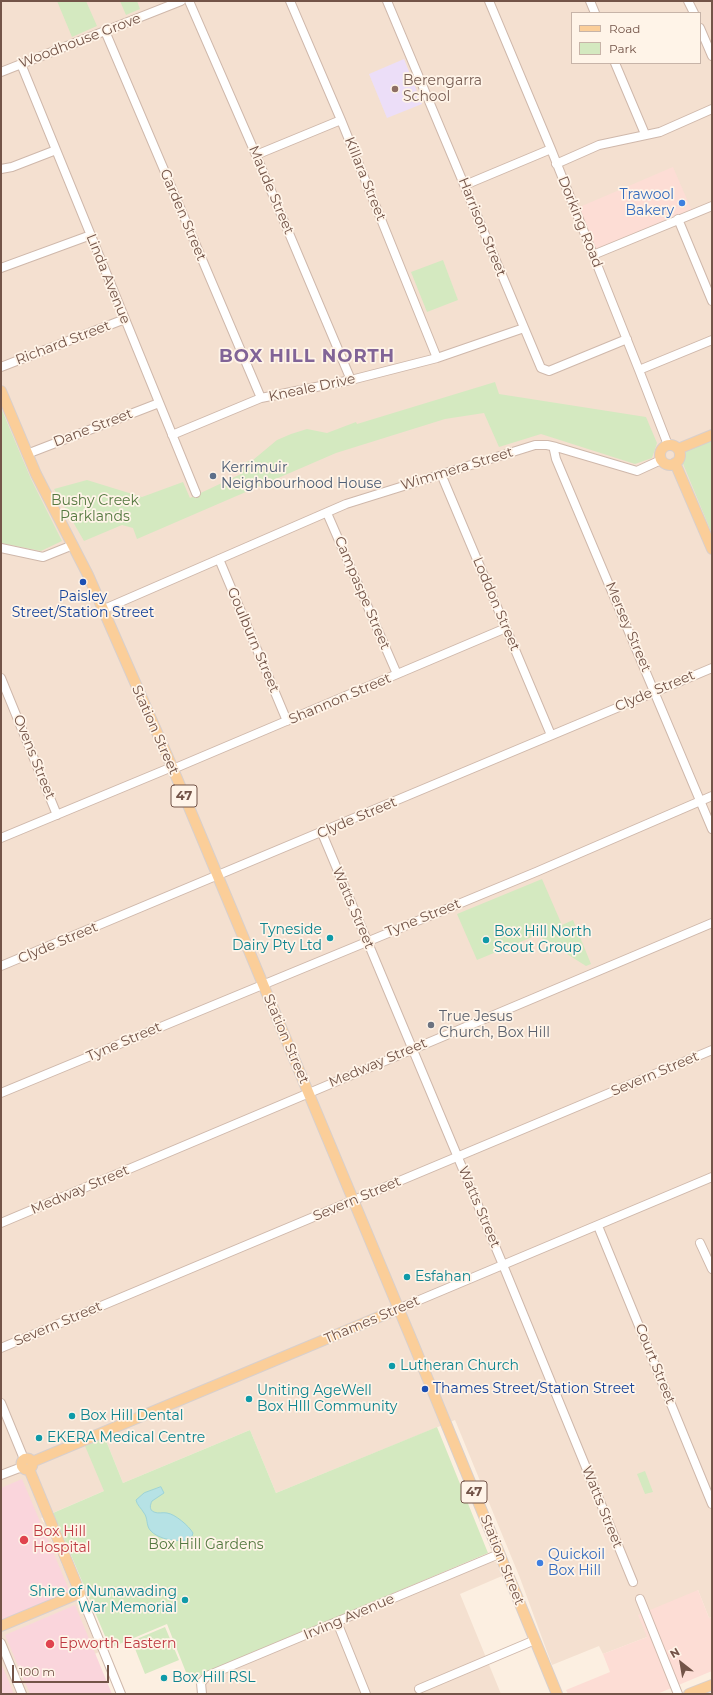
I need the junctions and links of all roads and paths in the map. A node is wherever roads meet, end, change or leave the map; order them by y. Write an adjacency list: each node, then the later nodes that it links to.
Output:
1 (181, 1): 11 (street, Woodhouse Grove)
2 (188, 1): 21 (street, Maude Street)
3 (290, 1): 17 (street, Killara Street)
4 (387, 1): 24 (street, Harrison Street)
5 (488, 1): 19 (street, Dorking Road)
6 (590, 1): 8 (street)
7 (688, 1): 9 (street)
8 (595, 12)
9 (694, 12)
10 (701, 30): 12 (street)
11 (105, 31): 13 (street, Woodhouse Grove); 40 (street, Garden Street)
12 (712, 56)
13 (21, 64): 15 (street, Woodhouse Grove); 20 (street, Linda Avenue)
14 (616, 64): 18 (street)
15 (1, 72)
16 (712, 109): 18 (street)
17 (341, 120): 21 (street); 35 (street, Killara Street)
18 (645, 134): 22 (street)
19 (550, 149): 22 (street, Dorking Road); 24 (street)
20 (56, 150): 23 (street); 27 (street, Linda Avenue)
21 (256, 155): 38 (street, Maude Street)
22 (556, 164): 28 (street, Dorking Road)
23 (1, 169)
24 (465, 185): 32 (street, Harrison Street)
25 (712, 206): 26 (street)
26 (678, 218): 28 (street); 30 (street)
27 (90, 235): 29 (street); 31 (street, Linda Avenue)
28 (592, 255): 33 (street, Dorking Road)
29 (1, 268)
30 (712, 301)
31 (125, 320): 36 (street, Richard Street); 41 (street, Linda Avenue)
32 (524, 328): 33 (street, Harrison Street); 35 (street, Kneale Drive)
33 (627, 339): 37 (street, Dorking Road)
34 (712, 340): 37 (street)
35 (437, 358): 38 (street, Kneale Drive)
36 (1, 367)
37 (639, 370): 44 (street, Dorking Road)
38 (351, 380): 40 (street, Kneale Drive)
39 (1, 391): 47 (main road, Station Street / 47)
40 (261, 398): 42 (street, Kneale Drive)
41 (159, 403): 42 (street, Linda Avenue); 47 (street, Dane Street)
42 (172, 435): 51 (street, Linda Avenue)
43 (712, 435): 46 (main road)
44 (668, 445): 46 (main road); 48 (main road)
45 (556, 447): 48 (street, Wimmera Street); 50 (street, Wimmera Street); 62 (street, Mersey Street)
46 (678, 449): 49 (main road)
47 (27, 454): 53 (main road, Station Street / 47)
48 (661, 460): 49 (main road)
49 (675, 463): 55 (main road)
50 (442, 474): 52 (street, Wimmera Street); 58 (street, Loddon Street)
51 (196, 493)
52 (327, 513): 56 (street, Wimmera Street); 60 (street, Campaspe Street)
53 (72, 545): 54 (street); 57 (main road, Station Street / 47)
54 (1, 548)
55 (712, 549)
56 (219, 559): 57 (street, Wimmera Street); 63 (street, Goulburn Street)
57 (102, 610): 65 (main road, Station Street / 47)
58 (506, 628): 60 (street, Shannon Street); 64 (street, Loddon Street)
59 (712, 668): 62 (street, Clyde Street)
60 (397, 674): 63 (street, Shannon Street)
61 (1, 678): 68 (street, Ovens Street)
62 (655, 692): 64 (street, Clyde Street); 67 (street, Mersey Street)
63 (287, 721): 65 (street, Shannon Street)
64 (551, 735): 70 (street, Clyde Street)
65 (172, 768): 68 (street, Shannon Street); 72 (main road, Station Street / 47)
66 (712, 796): 67 (street, Tyne Street)
67 (700, 801): 69 (street, Mersey Street); 74 (street, Tyne Street)
68 (57, 814): 71 (street, Shannon Street)
69 (712, 829)
70 (322, 833): 72 (street, Clyde Street); 74 (street, Watts Street)
71 (1, 838)
72 (217, 876): 75 (street, Clyde Street); 76 (main road, Station Street / 47)
73 (712, 923): 77 (street, Medway Street)
74 (367, 941): 76 (street, Tyne Street); 77 (street, Watts Street)
75 (1, 966)
76 (263, 984): 79 (main road, Station Street / 47); 80 (street, Tyne Street)
77 (412, 1049): 79 (street, Medway Street); 81 (street, Watts Street)
78 (712, 1050): 81 (street, Severn Street)
79 (308, 1092): 83 (main road, Station Street / 47); 84 (street, Medway Street)
80 (1, 1093)
81 (458, 1158): 83 (street, Severn Street); 87 (street, Watts Street)
82 (712, 1177): 85 (street, Thames Street)
83 (353, 1201): 89 (main road, Station Street / 47); 90 (street, Severn Street)
84 (1, 1223)
85 (598, 1226): 87 (street, Thames Street); 94 (street, Court Street)
86 (700, 1243): 88 (street)
87 (503, 1265): 89 (street, Thames Street); 96 (street, Watts Street)
88 (712, 1269)
89 (398, 1309): 92 (main road, Thames Street); 95 (main road, Station Street / 47)
90 (1, 1348)
91 (1, 1403): 92 (street)
92 (27, 1464): 93 (street, Thames Street); 97 (main road)
93 (1, 1476)
94 (712, 1504)
95 (499, 1554): 99 (street, Irving Avenue); 101 (main road, Station Street / 47)
96 (633, 1582)
97 (80, 1593): 100 (main road); 106 (street)
98 (640, 1599): 110 (street)
99 (337, 1622): 107 (street, Irving Avenue); 108 (street)
100 (1, 1626)
101 (535, 1640): 104 (street); 109 (main road, Station Street / 47)
102 (1, 1643): 105 (street)
103 (712, 1684): 111 (main road)
104 (419, 1689)
105 (22, 1694)
106 (121, 1694)
107 (202, 1694)
108 (366, 1694)
109 (557, 1694)
110 (678, 1694)
111 (689, 1694)

